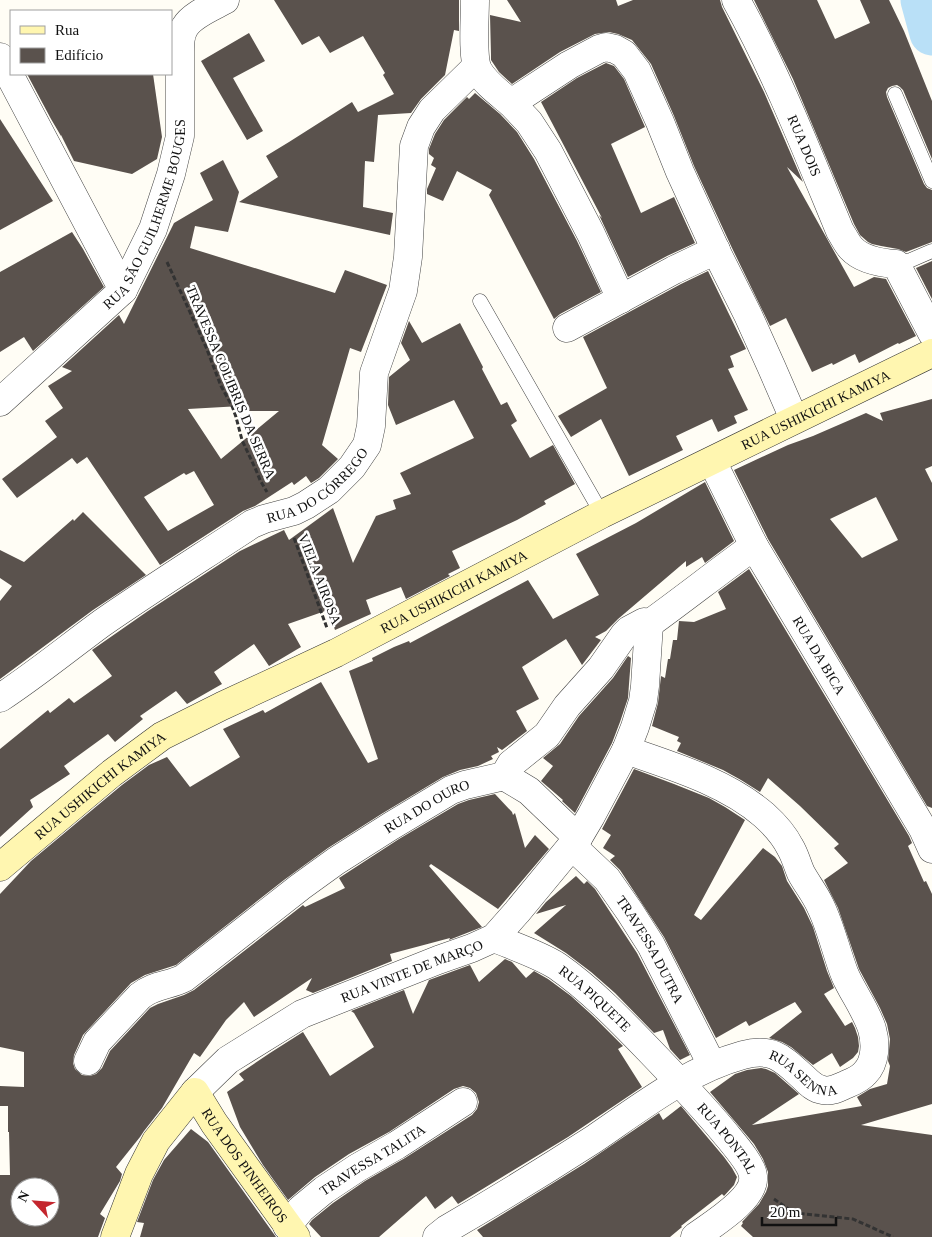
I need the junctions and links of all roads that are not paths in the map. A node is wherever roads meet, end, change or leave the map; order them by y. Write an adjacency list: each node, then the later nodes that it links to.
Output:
1 (225, 0): 12 (street, RUA SÃO GUILHERME BOUGES)
2 (475, 0): 5 (street)
3 (736, 0): 11 (street, RUA DOIS)
4 (0, 57): 12 (street)
5 (476, 67): 7 (street); 24 (street, RUA DO CÓRREGO)
6 (895, 94): 8 (lane)
7 (510, 102): 9 (street); 13 (street)
8 (932, 181)
9 (716, 250): 13 (street); 19 (street)
10 (932, 251): 11 (lane)
11 (896, 264): 16 (street)
12 (123, 290): 18 (street, RUA SÃO GUILHERME BOUGES)
13 (621, 300): 15 (street)
14 (480, 301): 21 (lane)
15 (568, 328)
16 (932, 333)
17 (932, 353): 19 (main road, RUA USHIKICHI KAMIYA)
18 (0, 402)
19 (794, 420): 20 (main road, RUA USHIKICHI KAMIYA)
20 (712, 460): 21 (main road, RUA USHIKICHI KAMIYA); 22 (street, RUA DA BICA)
21 (602, 514): 29 (main road, RUA USHIKICHI KAMIYA)
22 (754, 546): 23 (street); 28 (street, RUA DA BICA)
23 (649, 624): 25 (street, RUA VINTE DE MARÇO); 26 (street)
24 (0, 698)
25 (626, 750): 27 (street, RUA VINTE DE MARÇO); 32 (street, RUA SENNA)
26 (504, 776): 27 (street, TRAVESSA DUTRA); 31 (street, RUA DO OURO)
27 (575, 842): 30 (street, RUA VINTE DE MARÇO); 32 (street, TRAVESSA DUTRA)
28 (932, 850)
29 (0, 867)
30 (494, 938): 33 (street, RUA PIQUETE); 34 (street, RUA VINTE DE MARÇO)
31 (88, 1061)
32 (712, 1065): 33 (street, RUA SENNA)
33 (680, 1082): 38 (street, RUA SENNA); 39 (street, RUA PONTAL)
34 (195, 1092): 36 (main road, RUA DOS PINHEIROS); 37 (main road, RUA VINTE DE MARÇO)
35 (463, 1102): 36 (street, TRAVESSA TALITA)
36 (292, 1231)
37 (115, 1237)
38 (436, 1237)
39 (695, 1237)

